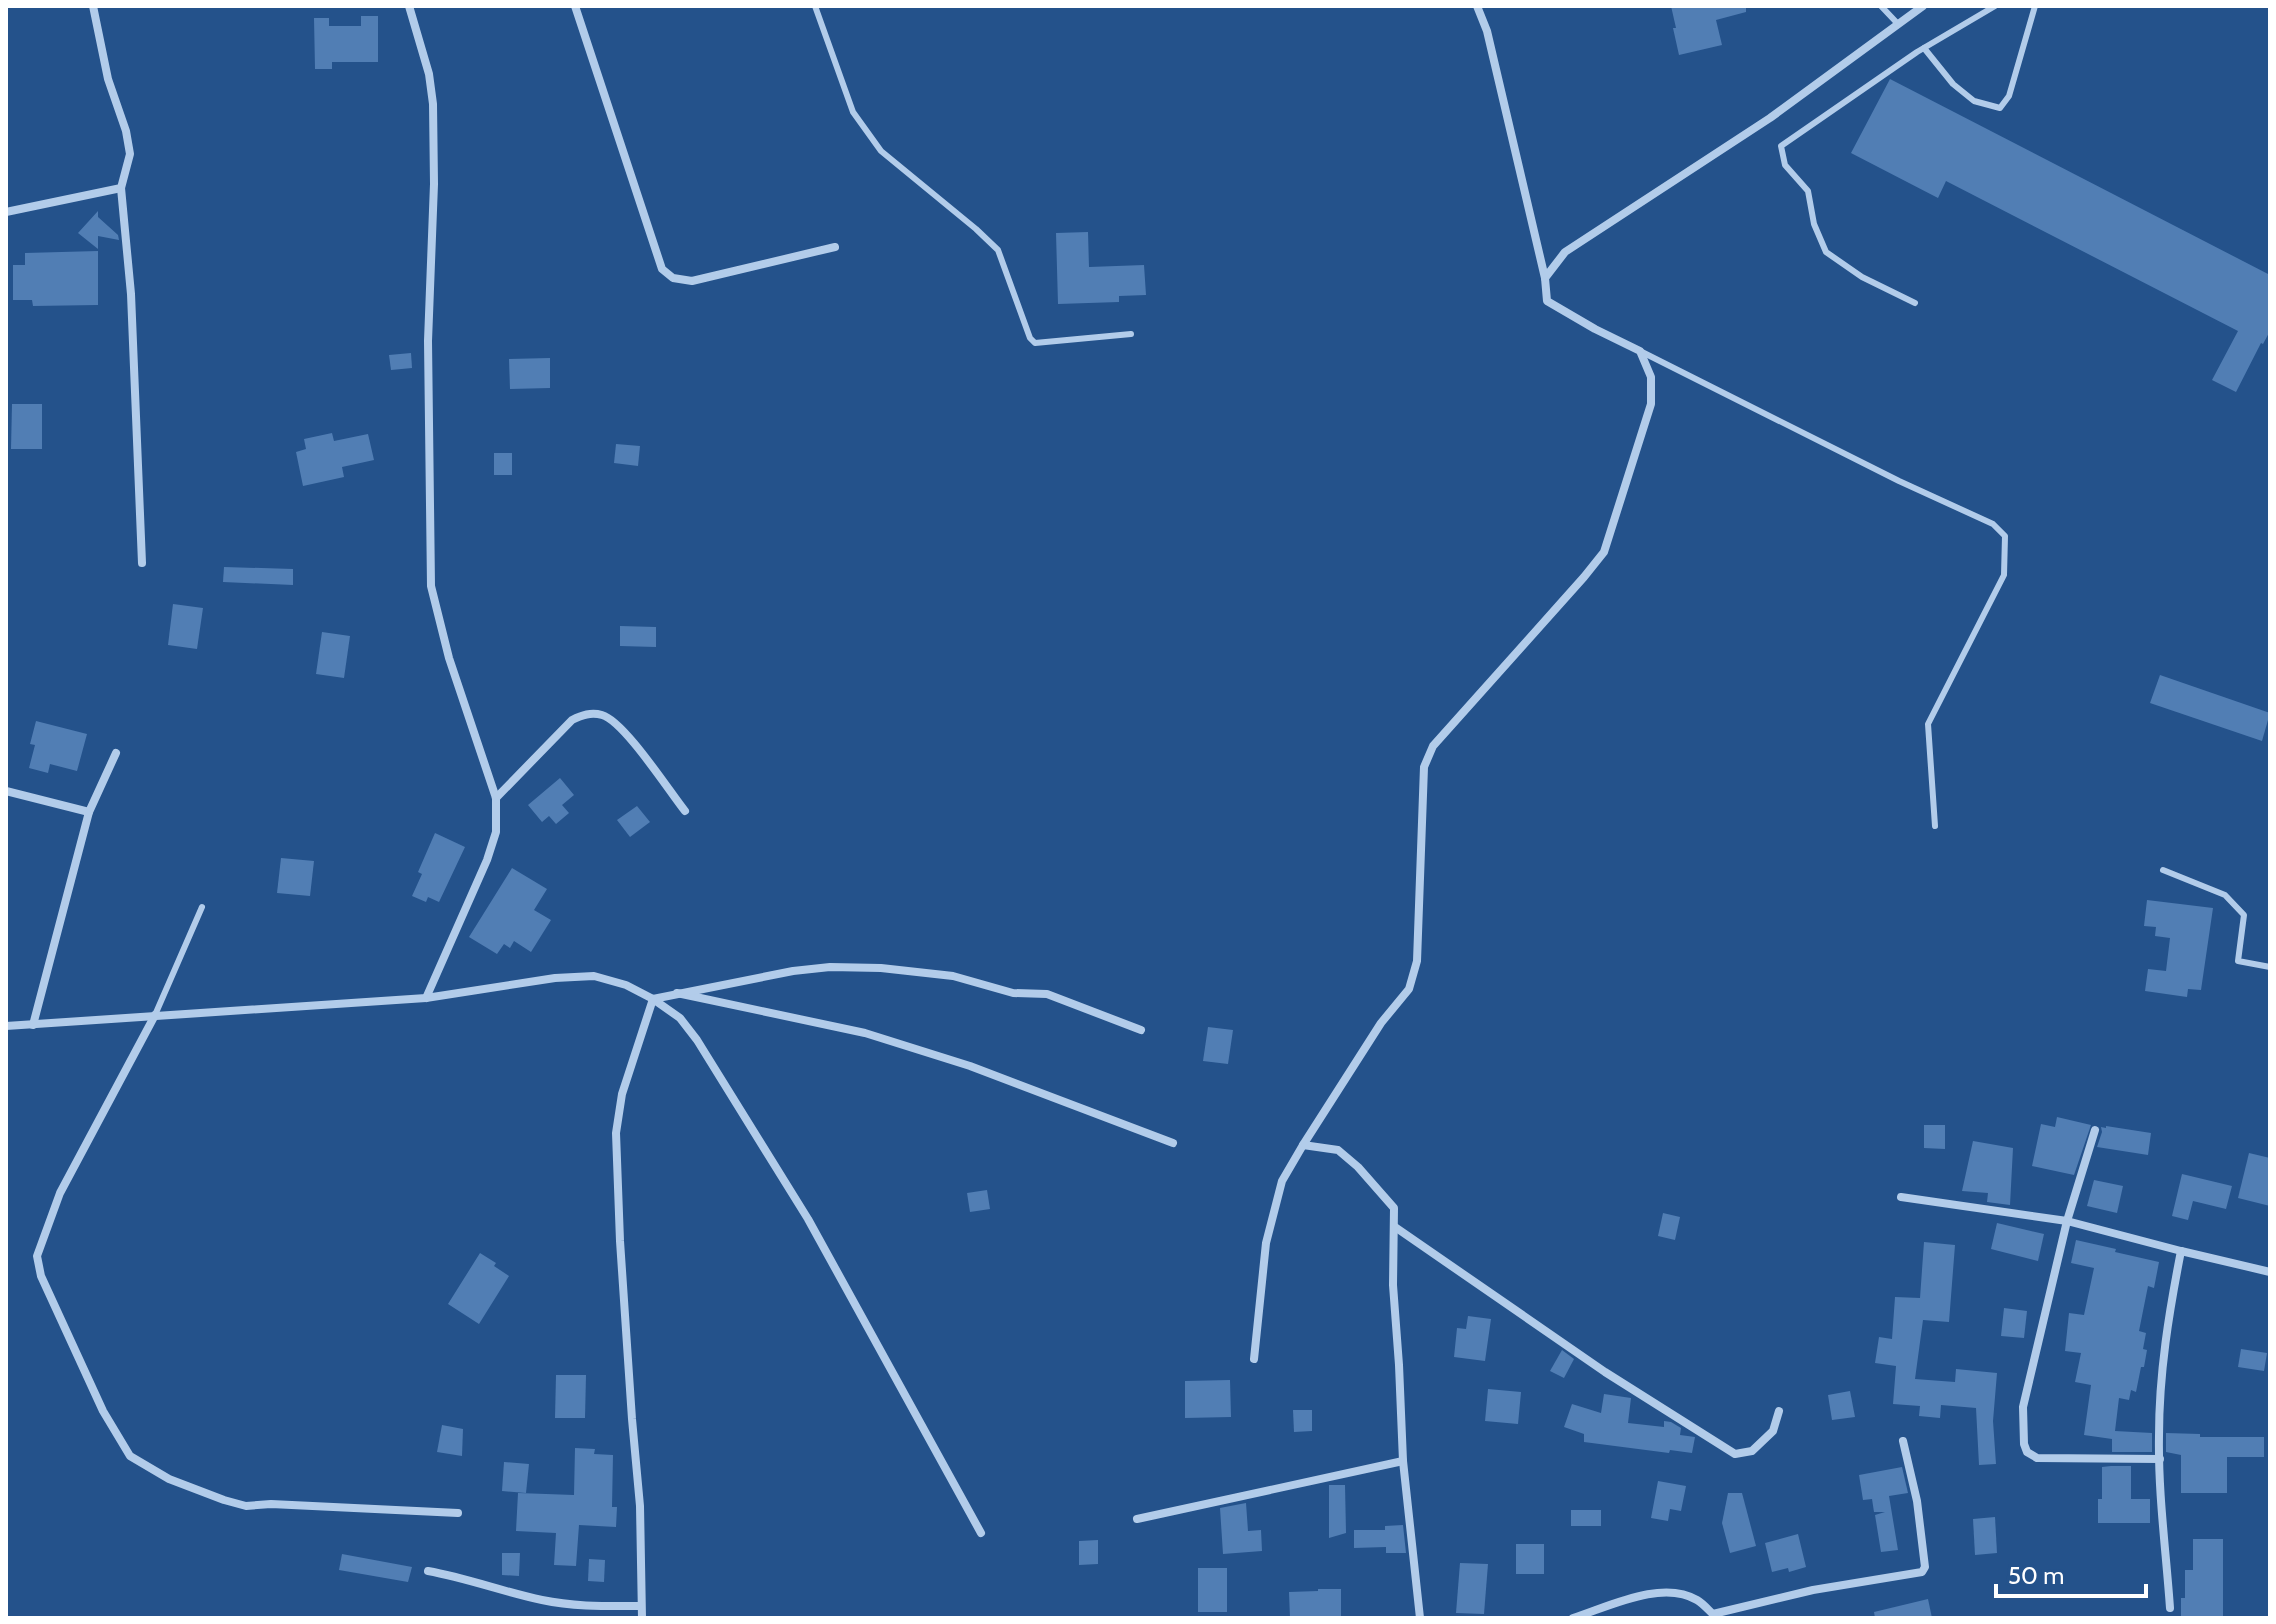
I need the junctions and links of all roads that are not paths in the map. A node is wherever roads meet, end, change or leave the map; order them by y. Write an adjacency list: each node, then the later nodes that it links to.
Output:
1 (93, 6): 12 (street)
2 (409, 6): 22 (street)
3 (575, 6): 14 (street)
4 (815, 6): 17 (lane)
5 (1477, 6): 15 (street)
6 (1881, 6): 10 (lane)
7 (1923, 6): 10 (street)
8 (1995, 6): 11 (lane)
9 (2035, 6): 11 (lane)
10 (1898, 24): 15 (street)
11 (1924, 48): 16 (lane)
12 (121, 188): 13 (street); 19 (street)
13 (6, 212)
14 (835, 247)
15 (1545, 278): 18 (street)
16 (1915, 303)
17 (1131, 334)
18 (1640, 351): 25 (lane); 38 (street)
19 (142, 563)
20 (116, 753): 24 (street)
21 (6, 791): 24 (street)
22 (496, 798): 23 (street); 30 (street)
23 (685, 811)
24 (89, 812): 33 (street)
25 (1935, 826)
26 (2163, 870): 28 (lane)
27 (202, 907): 32 (lane)
28 (2270, 967)
29 (677, 993): 31 (street); 35 (street); 37 (street)
30 (426, 998): 31 (street); 32 (street)
31 (653, 999): 51 (street); 53 (street)
32 (155, 1015): 33 (street); 49 (street)
33 (33, 1025): 34 (street)
34 (6, 1026)
35 (1141, 1030)
36 (2095, 1130): 40 (street)
37 (1173, 1143)
38 (1303, 1145): 41 (street); 44 (street)
39 (1901, 1197): 40 (street)
40 (2067, 1221): 42 (street); 47 (street)
41 (1395, 1227): 45 (street); 48 (street)
42 (2181, 1251): 43 (street); 47 (street)
43 (2270, 1272)
44 (1254, 1359)
45 (1779, 1411)
46 (1903, 1441): 55 (street)
47 (2160, 1459): 54 (street)
48 (1403, 1461): 50 (street); 57 (street)
49 (458, 1513)
50 (1137, 1519)
51 (981, 1533)
52 (428, 1571): 53 (street)
53 (641, 1606): 56 (street)
54 (2170, 1608)
55 (1715, 1616): 58 (street)
56 (642, 1618)
57 (1420, 1618)
58 (1573, 1618)

